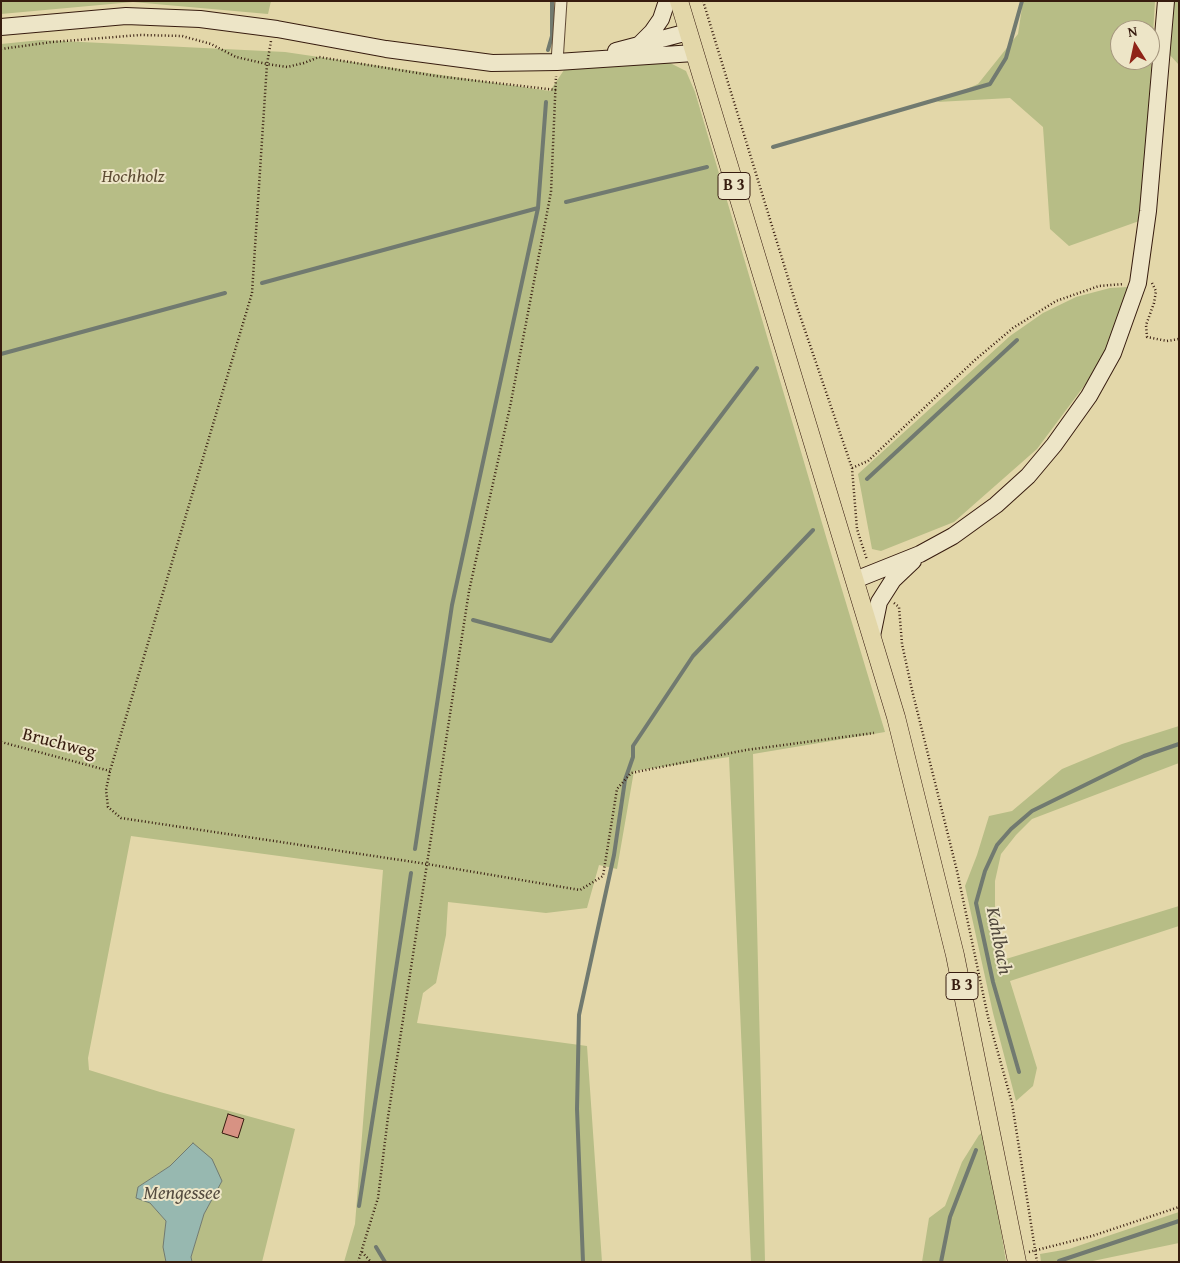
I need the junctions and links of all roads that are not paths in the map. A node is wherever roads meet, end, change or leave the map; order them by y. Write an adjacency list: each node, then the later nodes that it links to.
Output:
1 (561, 1): 10 (street)
2 (667, 1): 7 (main road)
3 (680, 1): 6 (main road, B 3)
4 (1166, 1): 11 (main road)
5 (1, 27): 10 (main road)
6 (688, 32): 7 (main road); 8 (main road, B 3)
7 (639, 45): 9 (main road)
8 (694, 53): 9 (main road); 12 (main road, B 3)
9 (585, 60): 10 (main road)
10 (557, 62)
11 (920, 554): 12 (main road); 13 (main road)
12 (855, 580): 13 (main road, B 3)
13 (872, 636): 14 (main road, B 3)
14 (1017, 1262)

